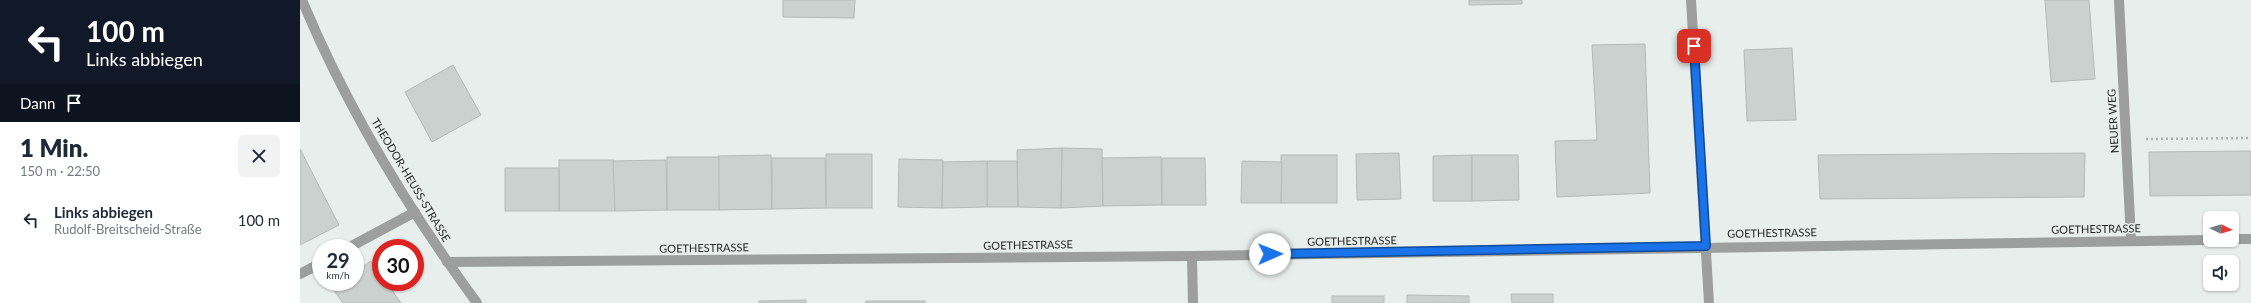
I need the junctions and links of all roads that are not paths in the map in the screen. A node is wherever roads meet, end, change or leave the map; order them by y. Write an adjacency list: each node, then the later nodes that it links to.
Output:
1 (302, 0): 4 (street, THEODOR-HEUSS-STRASSE)
2 (1691, 0): 10 (street)
3 (2119, 0): 8 (street, NEUER WEG)
4 (415, 212): 5 (street); 12 (street, THEODOR-HEUSS-STRASSE)
5 (364, 239)
6 (2239, 239): 7 (street)
7 (2251, 239)
8 (2131, 240): 9 (street, GOETHESTRASSE); 10 (street, GOETHESTRASSE)
9 (2203, 240)
10 (1706, 246): 11 (street, GOETHESTRASSE); 17 (street)
11 (1192, 256): 12 (street, GOETHESTRASSE); 16 (street)
12 (447, 262): 15 (street, THEODOR-HEUSS-STRASSE)
13 (312, 268): 14 (street)
14 (300, 274)
15 (477, 303)
16 (1192, 303)
17 (1709, 303)

